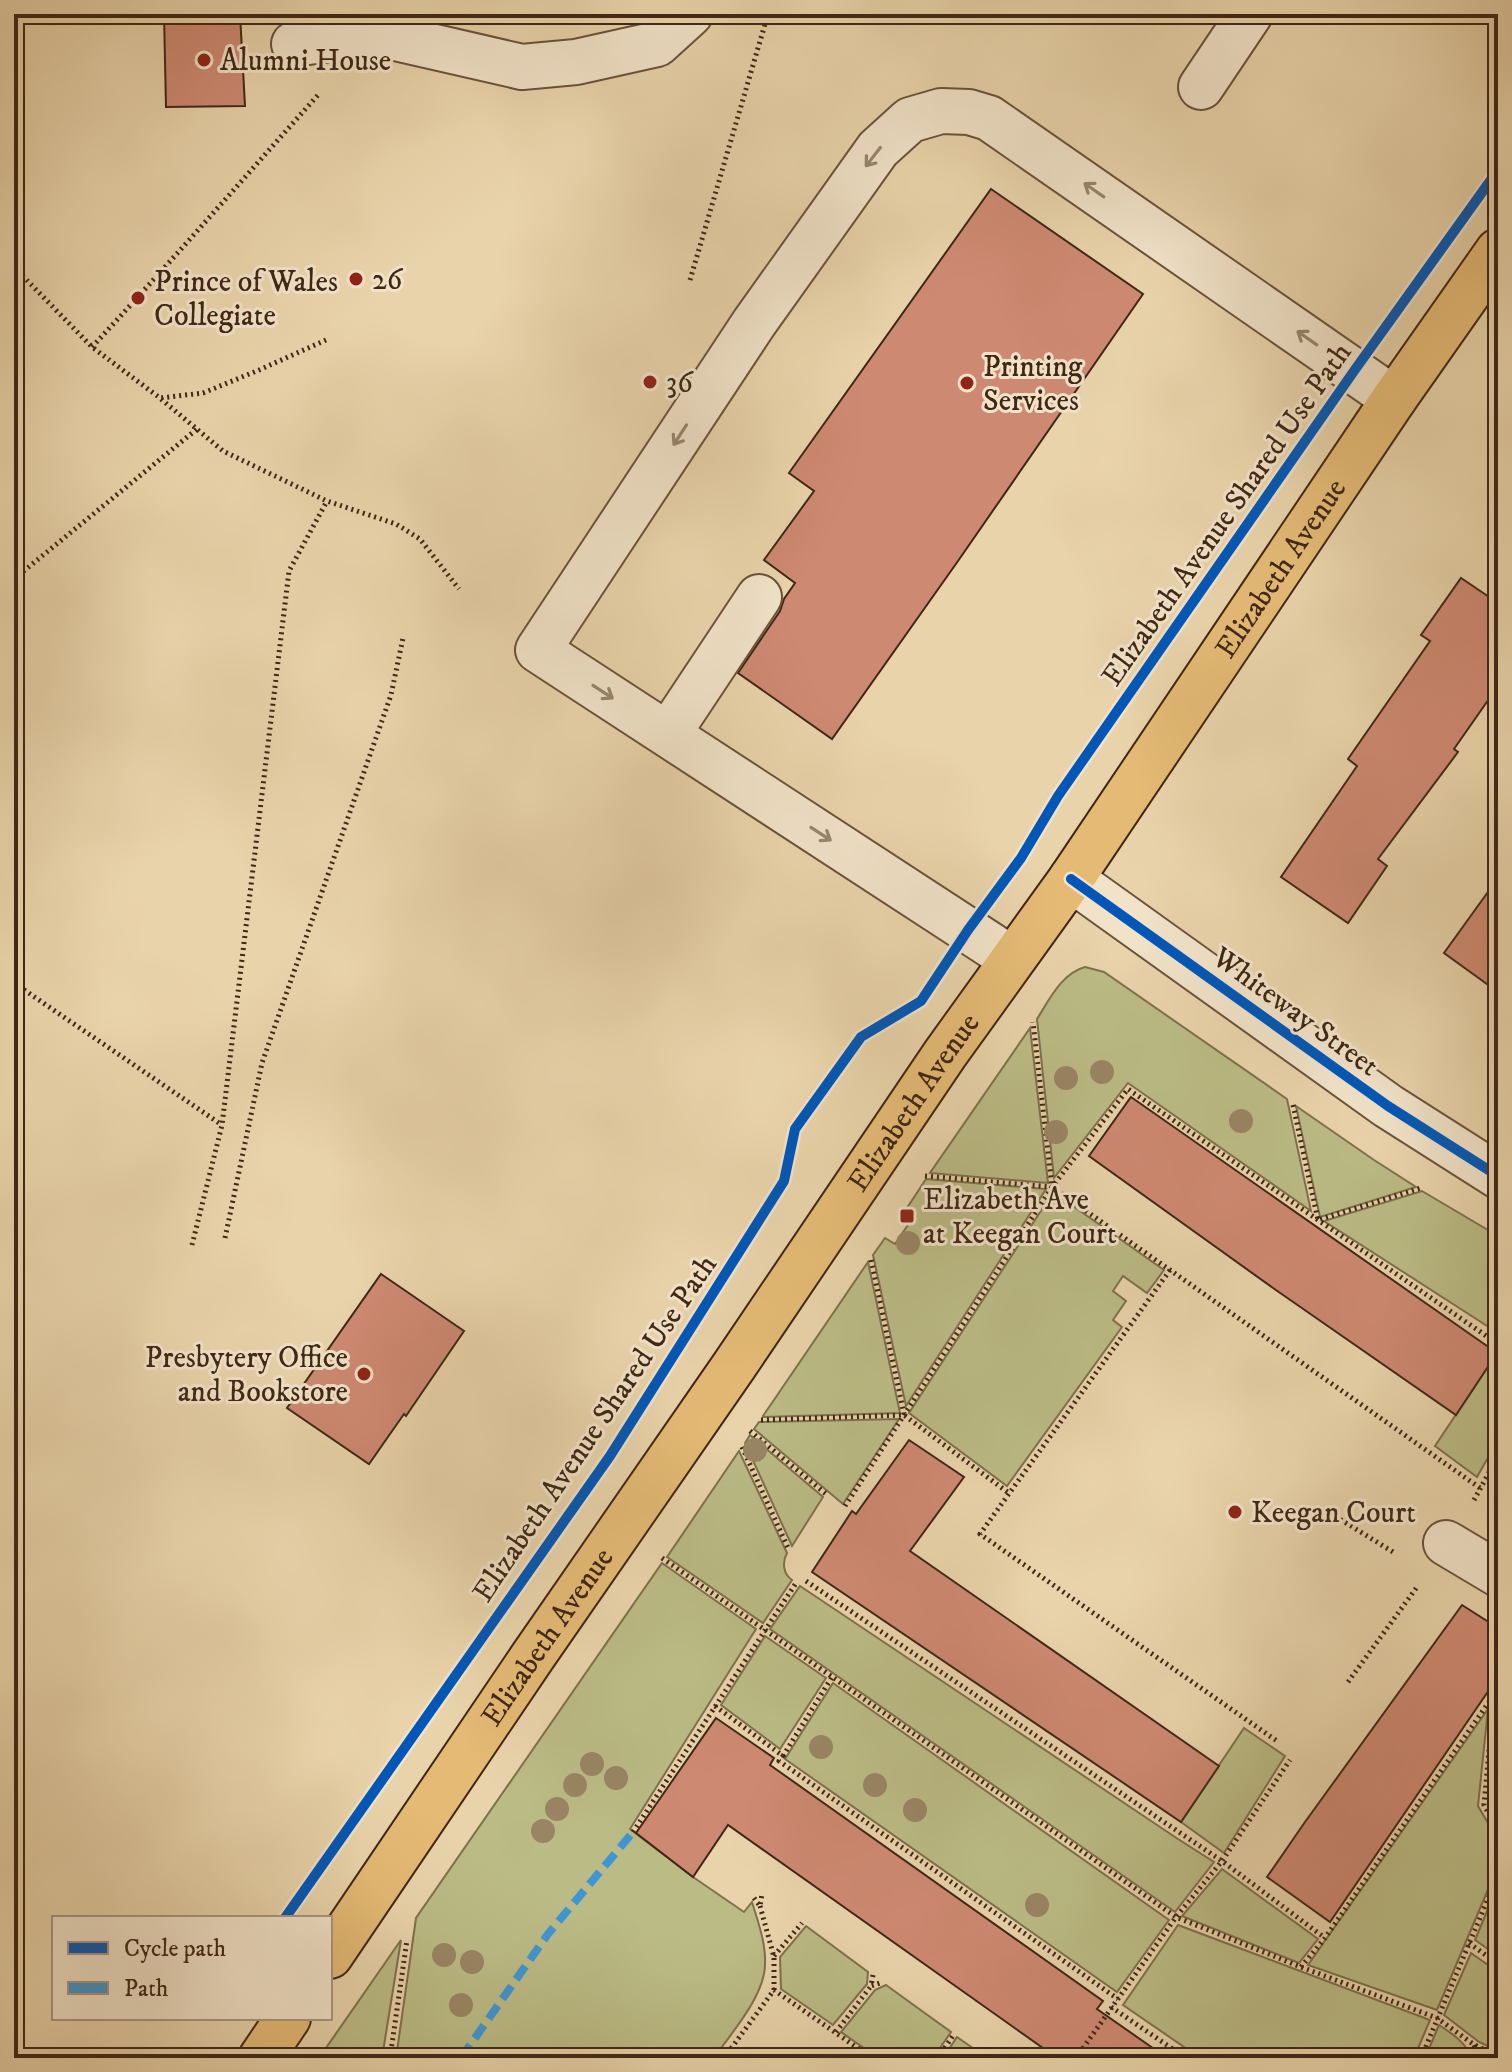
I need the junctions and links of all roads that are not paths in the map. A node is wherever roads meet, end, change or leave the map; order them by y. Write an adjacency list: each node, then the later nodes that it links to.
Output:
1 (690, 14): 3 (street)
2 (1250, 14): 4 (street)
3 (294, 44)
4 (1201, 87)
5 (1498, 251): 6 (main road, Elizabeth Avenue)
6 (1394, 399): 8 (street, one-way to 8); 9 (main road, Elizabeth Avenue)
7 (759, 597): 8 (street)
8 (668, 734): 10 (street, one-way to 10)
9 (1071, 879): 10 (main road, Elizabeth Avenue); 11 (street, Whiteway Street)
10 (1012, 959): 14 (main road, Elizabeth Avenue)
11 (1498, 1176)
12 (1446, 1543): 13 (street)
13 (1498, 1574)
14 (332, 1953)
15 (287, 2020): 16 (main road)
16 (261, 2058)

